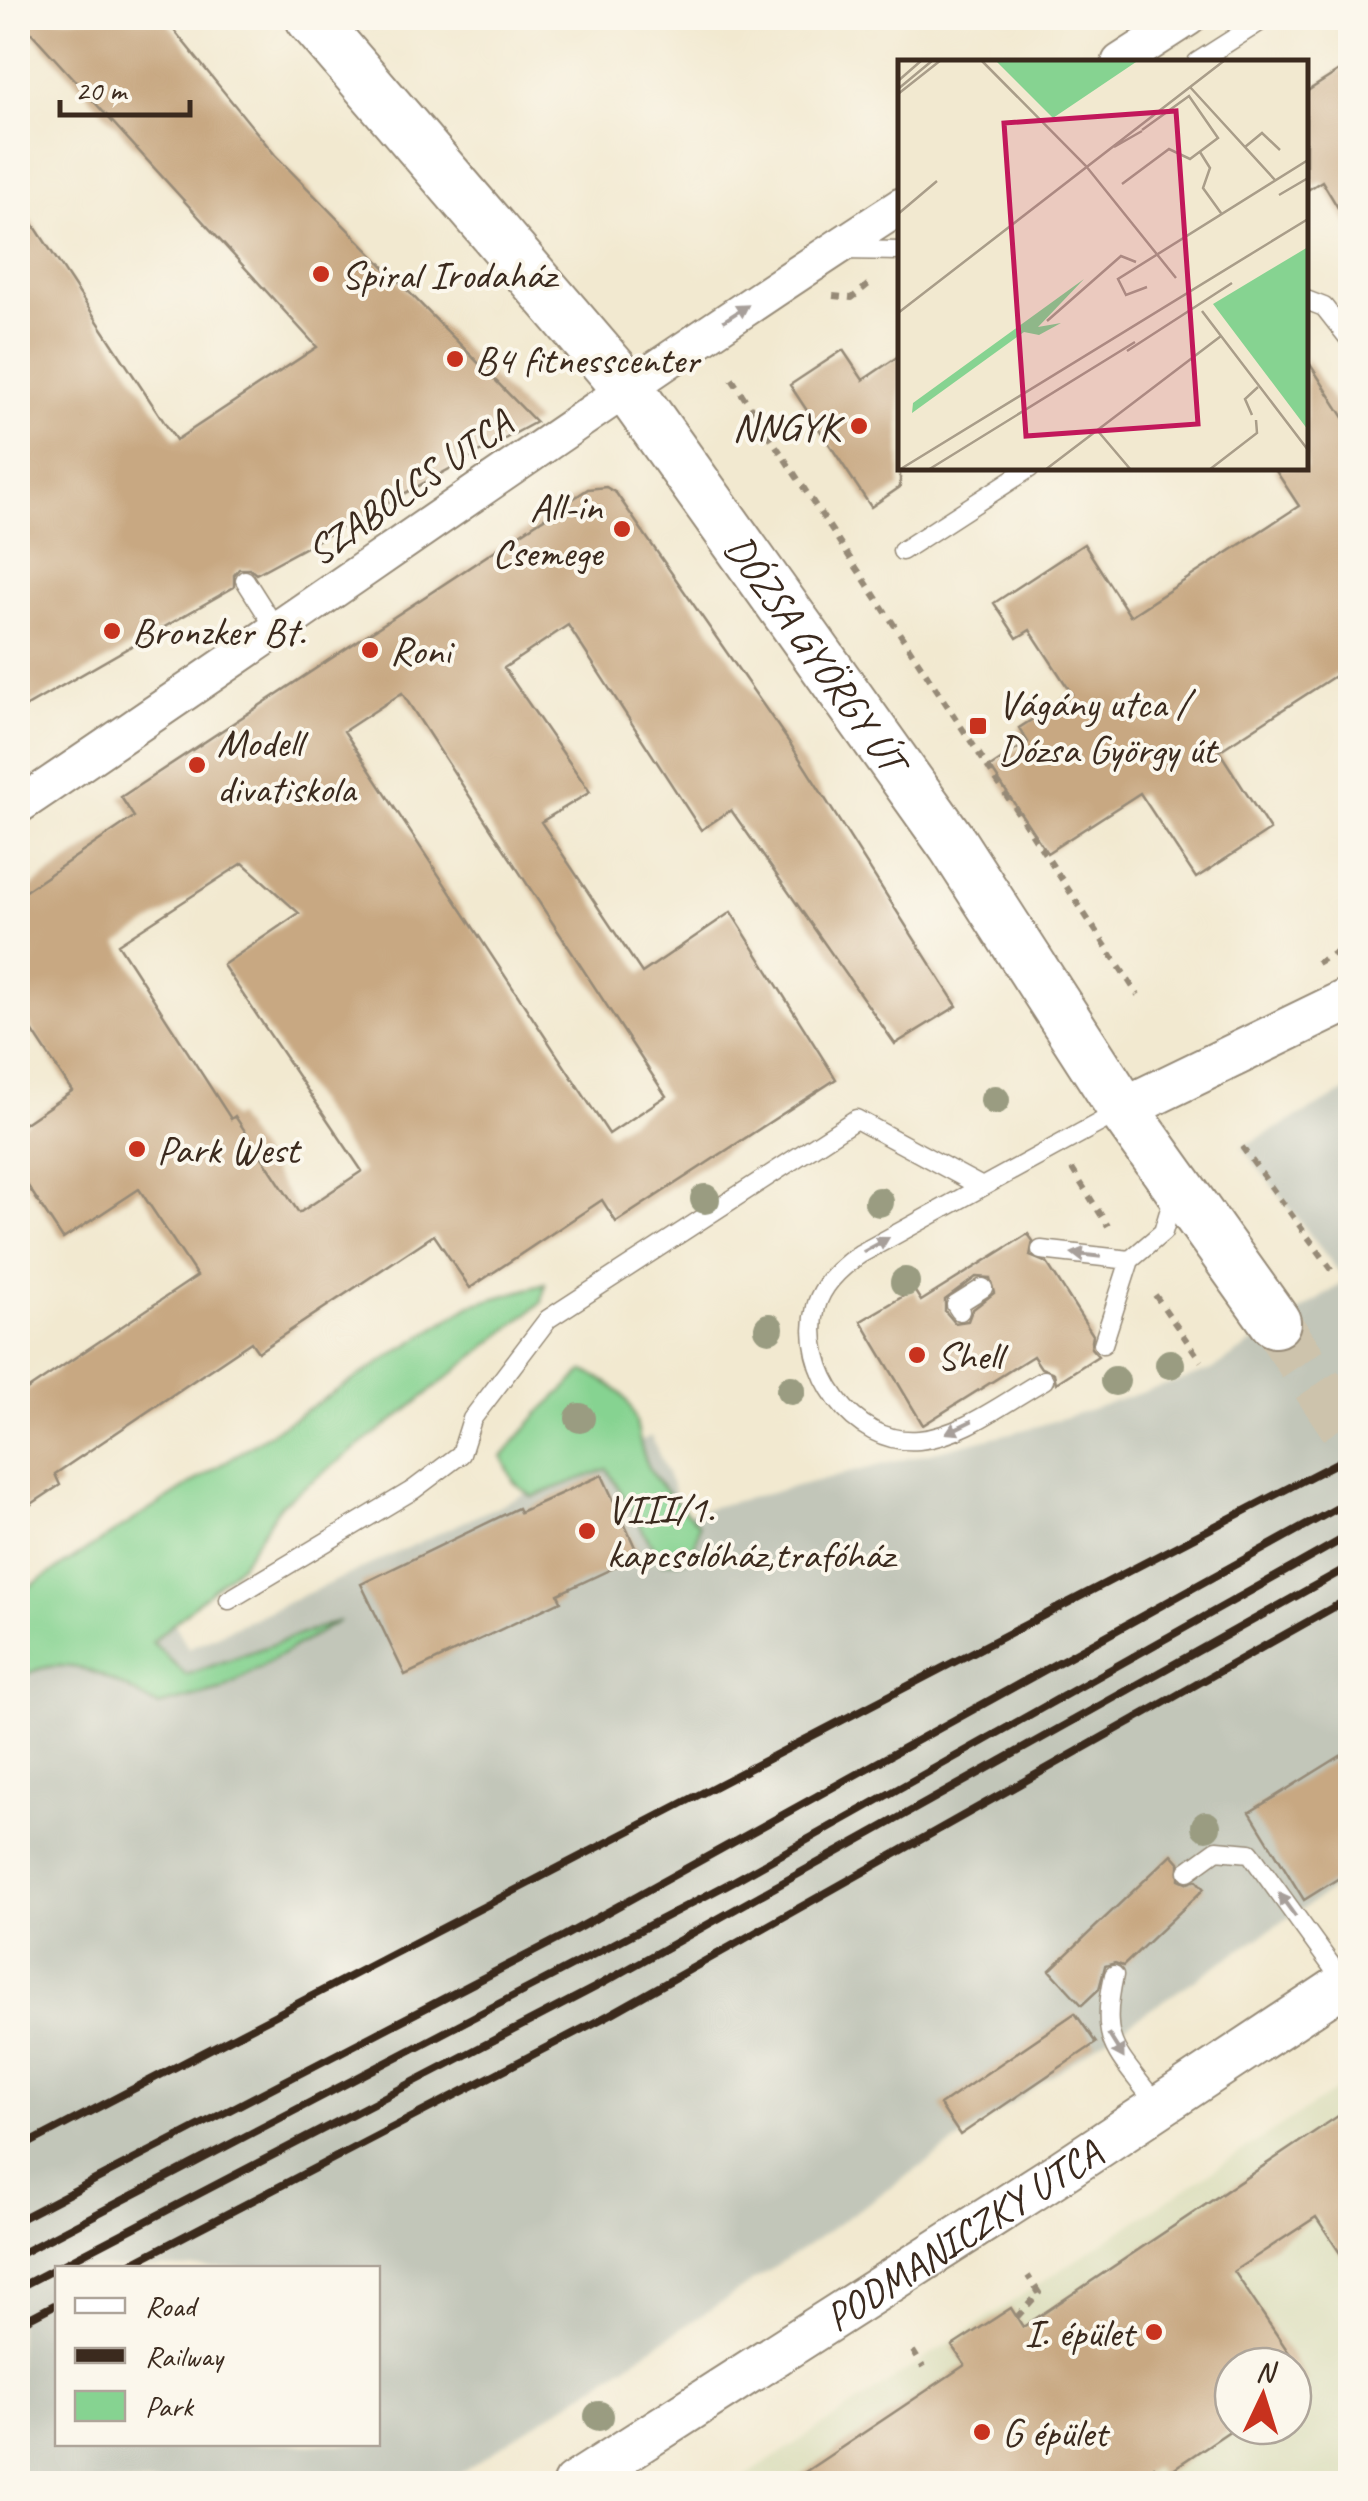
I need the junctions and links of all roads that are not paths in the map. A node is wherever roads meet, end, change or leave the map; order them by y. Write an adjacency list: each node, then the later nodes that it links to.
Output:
1 (311, 18): 11 (main road, DÓZSA GYÖRGY ÚT)
2 (1188, 18): 4 (street)
3 (1266, 18): 5 (lane)
4 (1123, 60)
5 (1200, 60)
6 (898, 207): 7 (street, SZABOLCS UTCA)
7 (833, 250): 8 (lane); 11 (street, SZABOLCS UTCA, one-way to 7)
8 (898, 251)
9 (1308, 301): 10 (lane)
10 (1350, 340)
11 (626, 386): 15 (street, SZABOLCS UTCA); 18 (main road, DÓZSA GYÖRGY ÚT)
12 (1027, 470): 13 (lane)
13 (902, 551)
14 (244, 580): 15 (lane)
15 (278, 632): 16 (street, SZABOLCS UTCA)
16 (18, 806)
17 (1350, 998): 18 (street)
18 (1123, 1109): 19 (main road, DÓZSA GYÖRGY ÚT); 20 (lane)
19 (1177, 1185): 22 (lane); 25 (main road, DÓZSA GYÖRGY ÚT)
20 (982, 1187): 29 (lane, one-way to 20); 30 (lane)
21 (1041, 1250): 22 (lane, one-way to 21)
22 (1130, 1260): 26 (lane)
23 (982, 1288): 24 (lane)
24 (960, 1311)
25 (1274, 1322)
26 (1103, 1344)
27 (1003, 1380): 29 (lane)
28 (1044, 1380): 29 (lane)
29 (1014, 1397)
30 (230, 1600)
31 (1188, 1872): 33 (lane, one-way to 31)
32 (1114, 1975): 34 (lane, one-way to 34)
33 (1348, 1982): 34 (street, PODMANICZKY UTCA)
34 (1158, 2108): 35 (street, PODMANICZKY UTCA)
35 (574, 2484)

